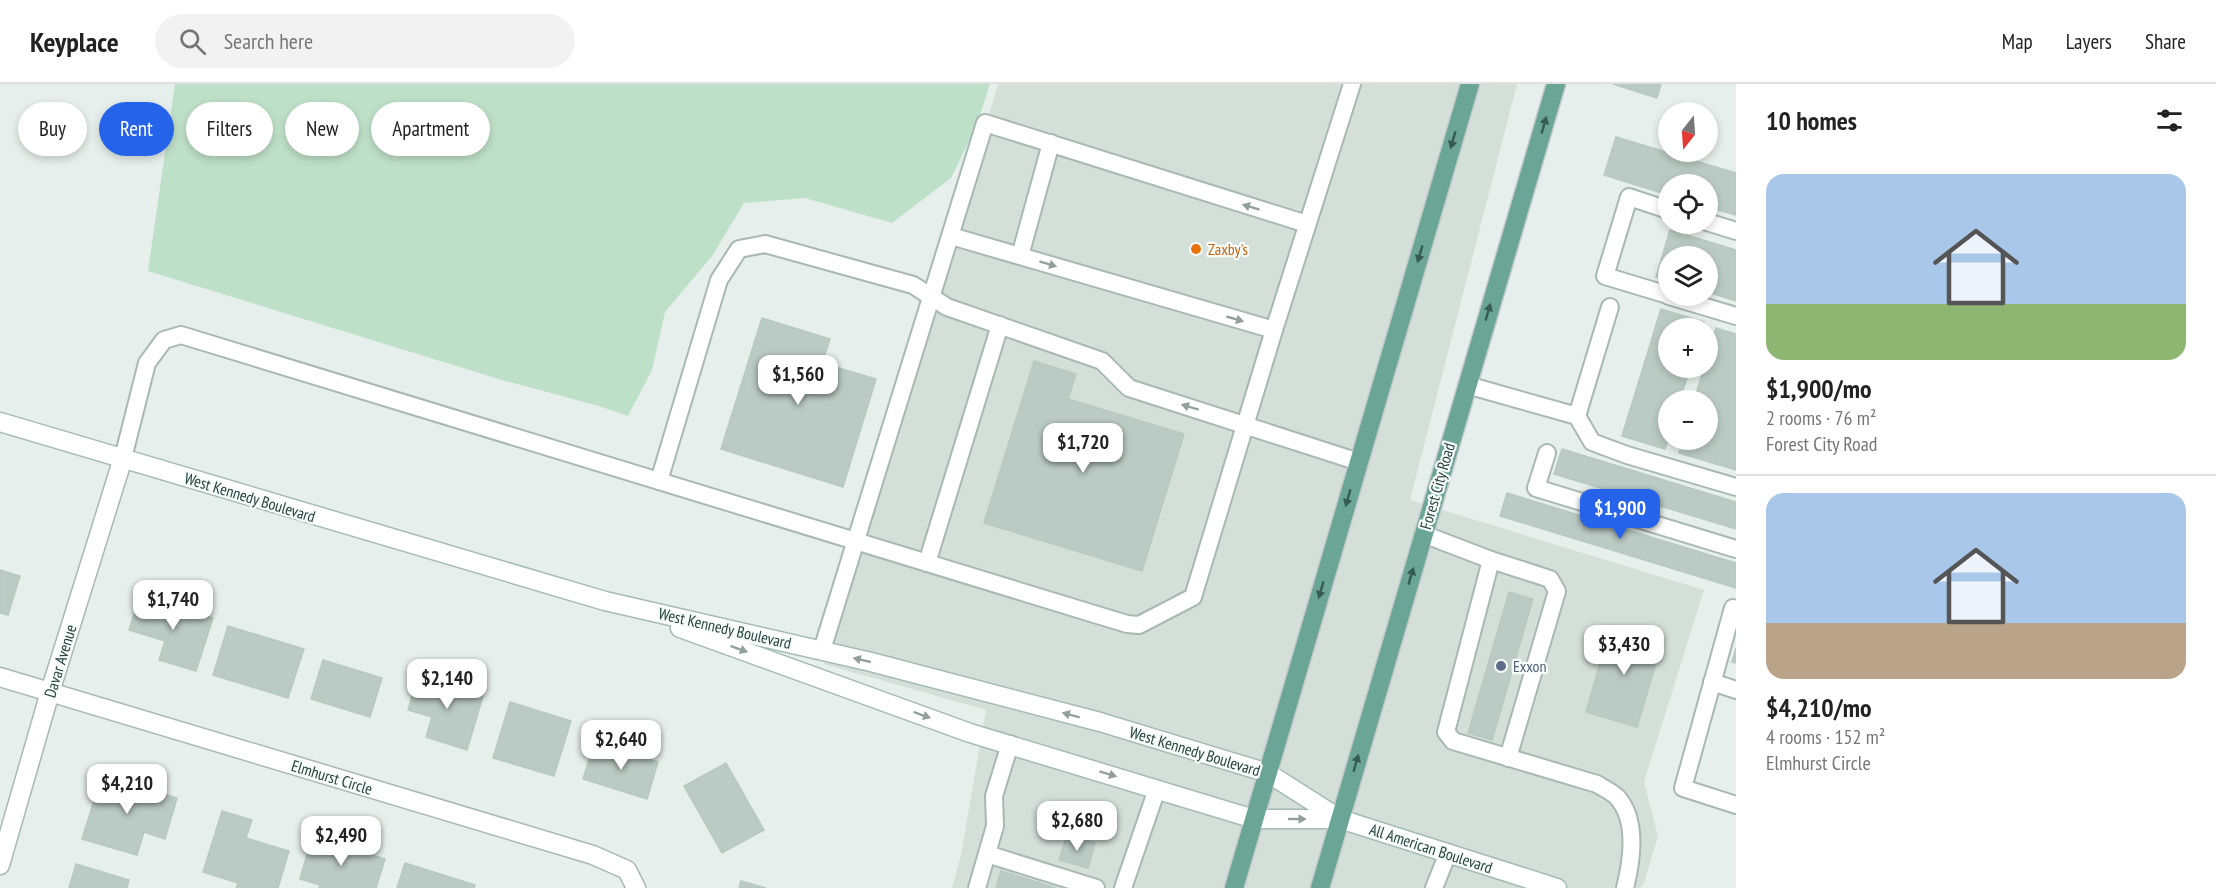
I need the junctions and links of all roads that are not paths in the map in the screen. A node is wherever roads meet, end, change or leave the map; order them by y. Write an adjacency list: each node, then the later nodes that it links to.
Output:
1 (1352, 84): 6 (lane)
2 (1470, 84): 24 (main road, one-way to 24)
3 (1554, 86): 18 (main road, Forest City Road, one-way to 3)
4 (1050, 144): 6 (lane, one-way to 4); 9 (lane); 10 (lane)
5 (1658, 207): 11 (lane)
6 (1307, 224): 17 (lane)
7 (1718, 225): 8 (lane)
8 (1736, 231)
9 (951, 236): 10 (lane); 12 (lane)
10 (1020, 256): 17 (lane, one-way to 17)
11 (1658, 292)
12 (930, 297): 16 (lane); 25 (lane); 28 (lane)
13 (1704, 306): 15 (lane)
14 (1610, 307): 19 (lane)
15 (1736, 316)
16 (1000, 325): 21 (lane, one-way to 16); 31 (lane)
17 (1274, 330): 21 (lane)
18 (1467, 385): 19 (lane); 27 (main road, Forest City Road)
19 (1577, 416): 26 (lane)
20 (0, 422): 23 (main road, West Kennedy Boulevard)
21 (1246, 425): 24 (lane); 31 (lane)
22 (1547, 453): 29 (lane)
23 (123, 458): 25 (lane); 32 (main road, West Kennedy Boulevard); 38 (main road, Davar Avenue)
24 (1359, 462): 41 (main road, one-way to 41)
25 (659, 481): 28 (lane)
26 (1736, 488)
27 (1423, 534): 30 (lane); 45 (main road, Forest City Road, one-way to 27)
28 (856, 541): 31 (lane); 34 (lane)
29 (1736, 549)
30 (1491, 560): 40 (lane); 40 (lane)
31 (927, 563)
32 (605, 601): 34 (main road, West Kennedy Boulevard); 39 (main road, West Kennedy Boulevard, one-way to 39)
33 (1736, 609): 36 (lane)
34 (822, 650): 41 (main road, West Kennedy Boulevard, one-way to 34)
35 (0, 677): 38 (main road, Elmhurst Circle)
36 (1712, 682): 37 (lane); 43 (lane)
37 (1736, 690)
38 (50, 693): 48 (main road, Davar Avenue); 50 (main road, Elmhurst Circle)
39 (1010, 744): 42 (main road, West Kennedy Boulevard, one-way to 42); 46 (lane)
40 (1508, 758): 57 (lane)
41 (1268, 772): 44 (main road); 45 (main road, West Kennedy Boulevard)
42 (1157, 789): 44 (main road, West Kennedy Boulevard); 52 (lane)
43 (1736, 805)
44 (1254, 819): 45 (main road, West Kennedy Boulevard, one-way to 45); 53 (main road)
45 (1340, 819): 47 (main road, All American Boulevard); 54 (main road, Forest City Road)
46 (987, 854): 49 (lane); 51 (lane)
47 (1448, 854): 55 (lane); 56 (main road, All American Boulevard)
48 (0, 865)
49 (1092, 887)
50 (636, 888)
51 (977, 888)
52 (1123, 888)
53 (1234, 888)
54 (1320, 888)
55 (1434, 888)
56 (1557, 888)
57 (1625, 888)

